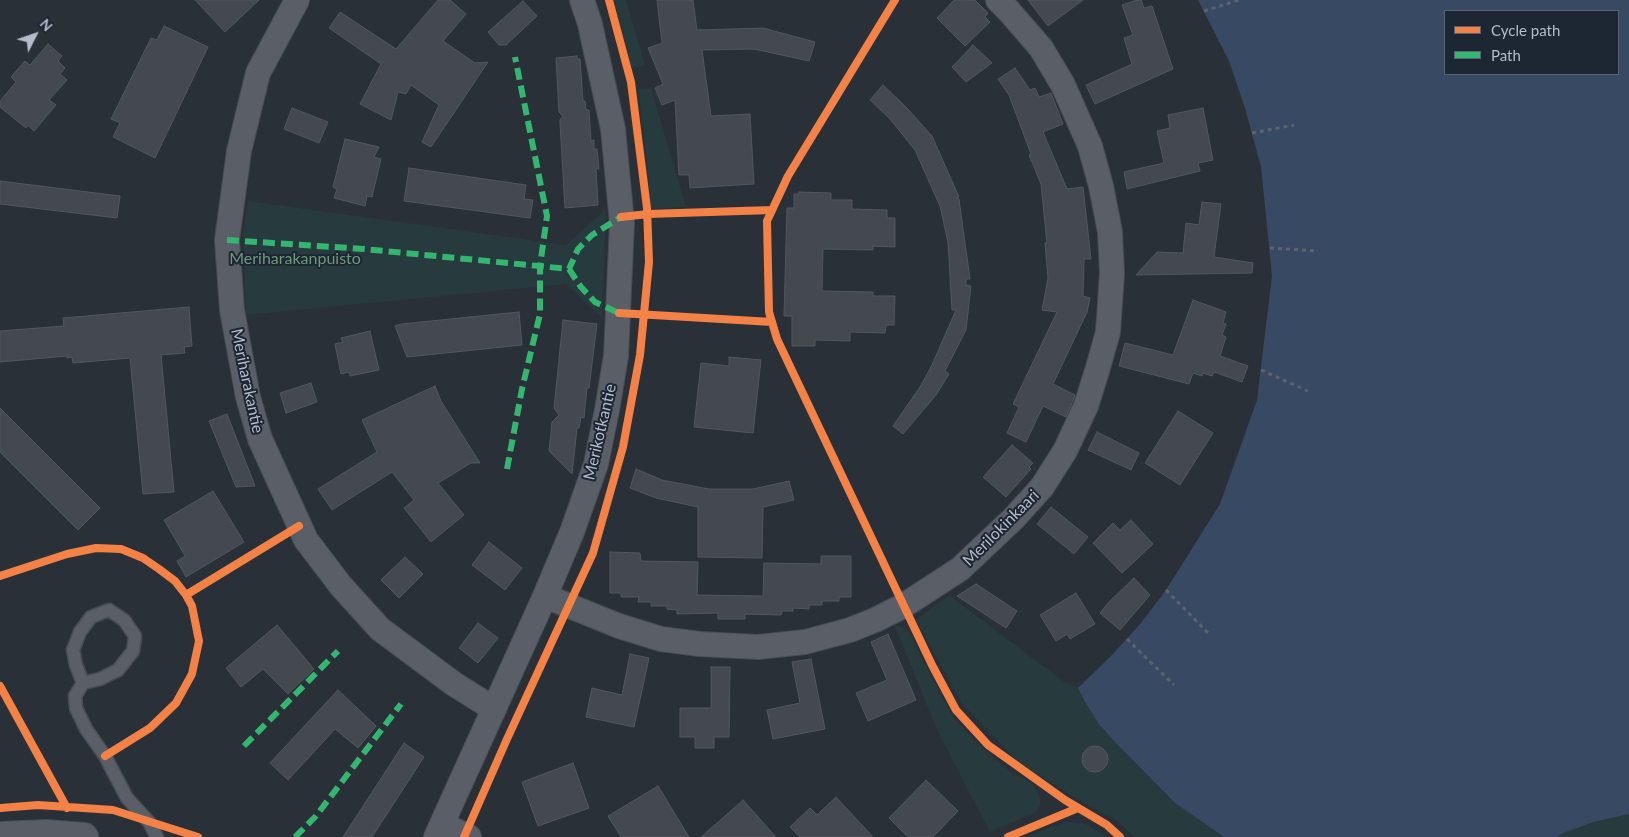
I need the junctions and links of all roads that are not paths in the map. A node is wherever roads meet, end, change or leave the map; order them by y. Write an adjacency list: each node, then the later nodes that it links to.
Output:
1 (297, 0): 6 (street, Meriharakantie)
2 (582, 0): 4 (street, Merikotkantie)
3 (998, 0): 4 (street, Merilokinkaari)
4 (545, 596): 6 (street, Merikotkantie)
5 (83, 683): 5 (lane); 10 (lane)
6 (494, 709): 7 (street, Merikotkantie)
7 (439, 830): 11 (street)
8 (0, 836): 9 (street)
9 (84, 837)
10 (157, 837)
11 (469, 837)

